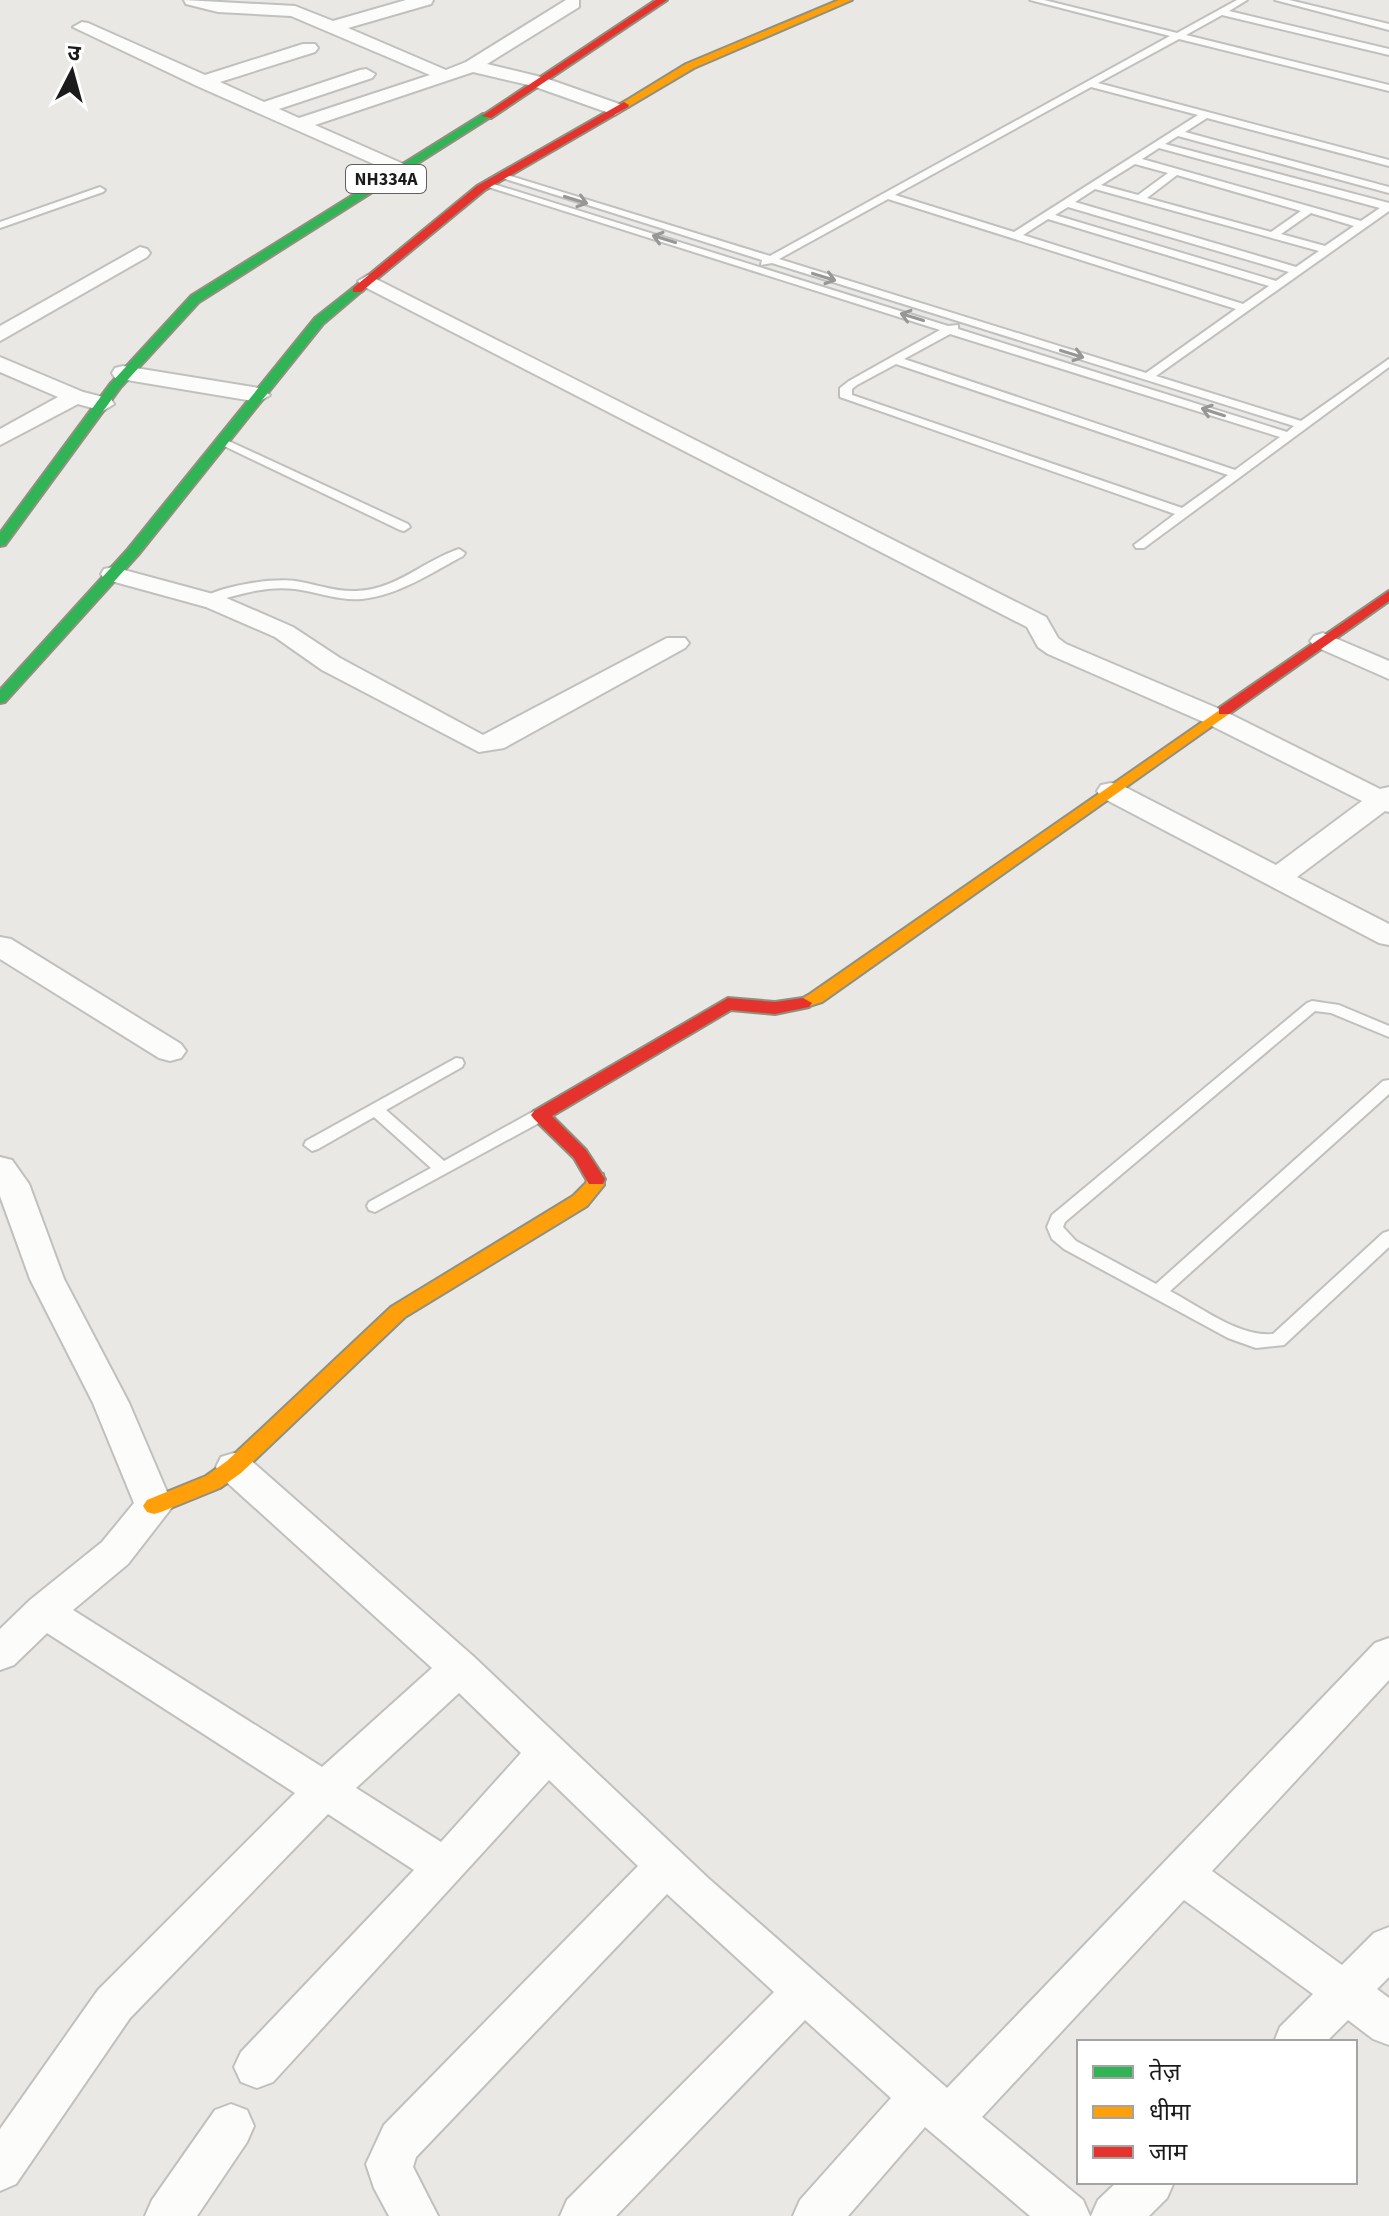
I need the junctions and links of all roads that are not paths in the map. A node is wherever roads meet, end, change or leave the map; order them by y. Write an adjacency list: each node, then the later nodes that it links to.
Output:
1 (192, 0): 10 (street)
2 (293, 0): 10 (street)
3 (425, 0): 13 (street)
4 (565, 0): 18 (street)
5 (662, 0): 22 (main road, NH334A)
6 (847, 0): 26 (main road)
7 (1034, 0): 15 (lane)
8 (1243, 0): 11 (lane)
9 (1279, 0): 14 (lane)
10 (271, 7): 13 (street)
11 (1221, 12): 15 (lane); 17 (lane)
12 (82, 27): 21 (street)
13 (331, 27): 20 (street)
14 (1389, 27)
15 (1178, 36): 23 (lane); 24 (lane)
16 (309, 48): 21 (street)
17 (1389, 52)
18 (472, 66): 20 (street); 22 (street)
19 (366, 74): 25 (street)
20 (446, 76): 28 (street)
21 (203, 82): 25 (street)
22 (539, 82): 26 (street); 33 (main road, NH334A)
23 (1090, 84): 27 (lane); 39 (lane)
24 (1389, 88)
25 (263, 108): 28 (street)
26 (615, 109): 35 (main road)
27 (1205, 115): 29 (lane); 32 (lane)
28 (298, 124): 33 (street)
29 (1177, 133): 30 (lane); 38 (lane)
30 (1157, 145): 31 (lane); 42 (lane)
31 (1133, 160): 34 (lane); 36 (lane)
32 (1389, 163)
33 (401, 170): 63 (main road, NH334A)
34 (1175, 172): 40 (lane); 43 (lane)
35 (494, 180): 51 (lane, one-way to 51); 52 (lane, one-way to 35); 54 (main road)
36 (1093, 186): 40 (lane); 41 (lane)
37 (100, 190): 45 (lane)
38 (1389, 190)
39 (887, 196): 48 (lane); 51 (lane)
40 (1139, 199): 47 (lane)
41 (1066, 203): 44 (lane); 53 (lane)
42 (1389, 207): 46 (lane)
43 (1309, 210): 46 (lane); 47 (lane)
44 (1047, 216): 48 (lane); 55 (lane)
45 (0, 225)
46 (1362, 225): 49 (lane)
47 (1273, 235): 49 (lane)
48 (1015, 236): 56 (lane)
49 (1327, 250): 53 (lane)
50 (140, 253): 59 (street)
51 (770, 260): 52 (lane); 57 (lane, one-way to 57)
52 (756, 268): 58 (lane, one-way to 52)
53 (1297, 271): 55 (lane)
54 (368, 281): 65 (main road); 85 (street)
55 (1277, 285): 56 (lane)
56 (1244, 308): 64 (lane)
57 (965, 321): 58 (lane); 64 (lane, one-way to 64)
58 (951, 329): 60 (lane); 69 (lane, one-way to 58)
59 (0, 335)
60 (895, 360): 72 (lane); 73 (lane)
61 (1389, 362): 68 (lane)
62 (0, 364): 66 (street)
63 (123, 373): 65 (street); 67 (main road, NH334A)
64 (1147, 377): 68 (lane)
65 (259, 395): 71 (main road)
66 (75, 397): 67 (street); 70 (street)
67 (103, 404): 75 (main road, NH334A)
68 (1302, 425): 69 (lane)
69 (1288, 436): 72 (lane)
70 (0, 438)
71 (222, 441): 74 (lane); 78 (main road)
72 (1236, 474): 73 (lane)
73 (1184, 513): 76 (lane)
74 (404, 527)
75 (0, 542)
76 (1140, 545)
77 (459, 553): 80 (lane)
78 (113, 574): 80 (street); 84 (main road)
79 (1389, 595): 81 (main road)
80 (205, 600): 82 (street)
81 (1323, 641): 83 (street); 85 (main road)
82 (676, 643)
83 (1389, 671)
84 (0, 699)
85 (1215, 717): 86 (main road); 87 (street)
86 (1111, 791): 88 (street); 96 (main road)
87 (1387, 800): 88 (street)
88 (1277, 878): 89 (street)
89 (1389, 936)
90 (0, 946): 92 (street)
91 (1389, 1032): 102 (lane)
92 (170, 1051)
93 (456, 1063): 95 (lane)
94 (1389, 1085): 102 (lane)
95 (375, 1109): 97 (lane); 99 (lane)
96 (540, 1115): 99 (lane); 103 (main road)
97 (312, 1145)
98 (0, 1168): 104 (street)
99 (443, 1169): 100 (lane)
100 (375, 1206)
101 (1389, 1237): 102 (lane)
102 (1157, 1293)
103 (234, 1467): 104 (main road); 108 (street)
104 (154, 1506): 105 (street)
105 (44, 1611): 106 (street); 110 (street)
106 (0, 1654)
107 (1389, 1654): 113 (street)
108 (459, 1668): 109 (street); 110 (street)
109 (548, 1752): 111 (street); 112 (street)
110 (325, 1790): 112 (street); 122 (street)
111 (667, 1865): 115 (street); 125 (street)
112 (445, 1867): 119 (street)
113 (1180, 1872): 116 (street); 120 (street)
114 (1389, 1947): 116 (street)
115 (804, 1991): 120 (street); 126 (street)
116 (1346, 1993): 117 (street); 118 (street)
117 (1389, 2024)
118 (1298, 2040)
119 (257, 2067)
120 (935, 2108): 127 (street); 128 (street)
121 (231, 2126): 124 (street)
122 (0, 2168)
123 (1149, 2184): 129 (street)
124 (169, 2216)
125 (414, 2216)
126 (584, 2216)
127 (817, 2216)
128 (1066, 2216)
129 (1115, 2216)

